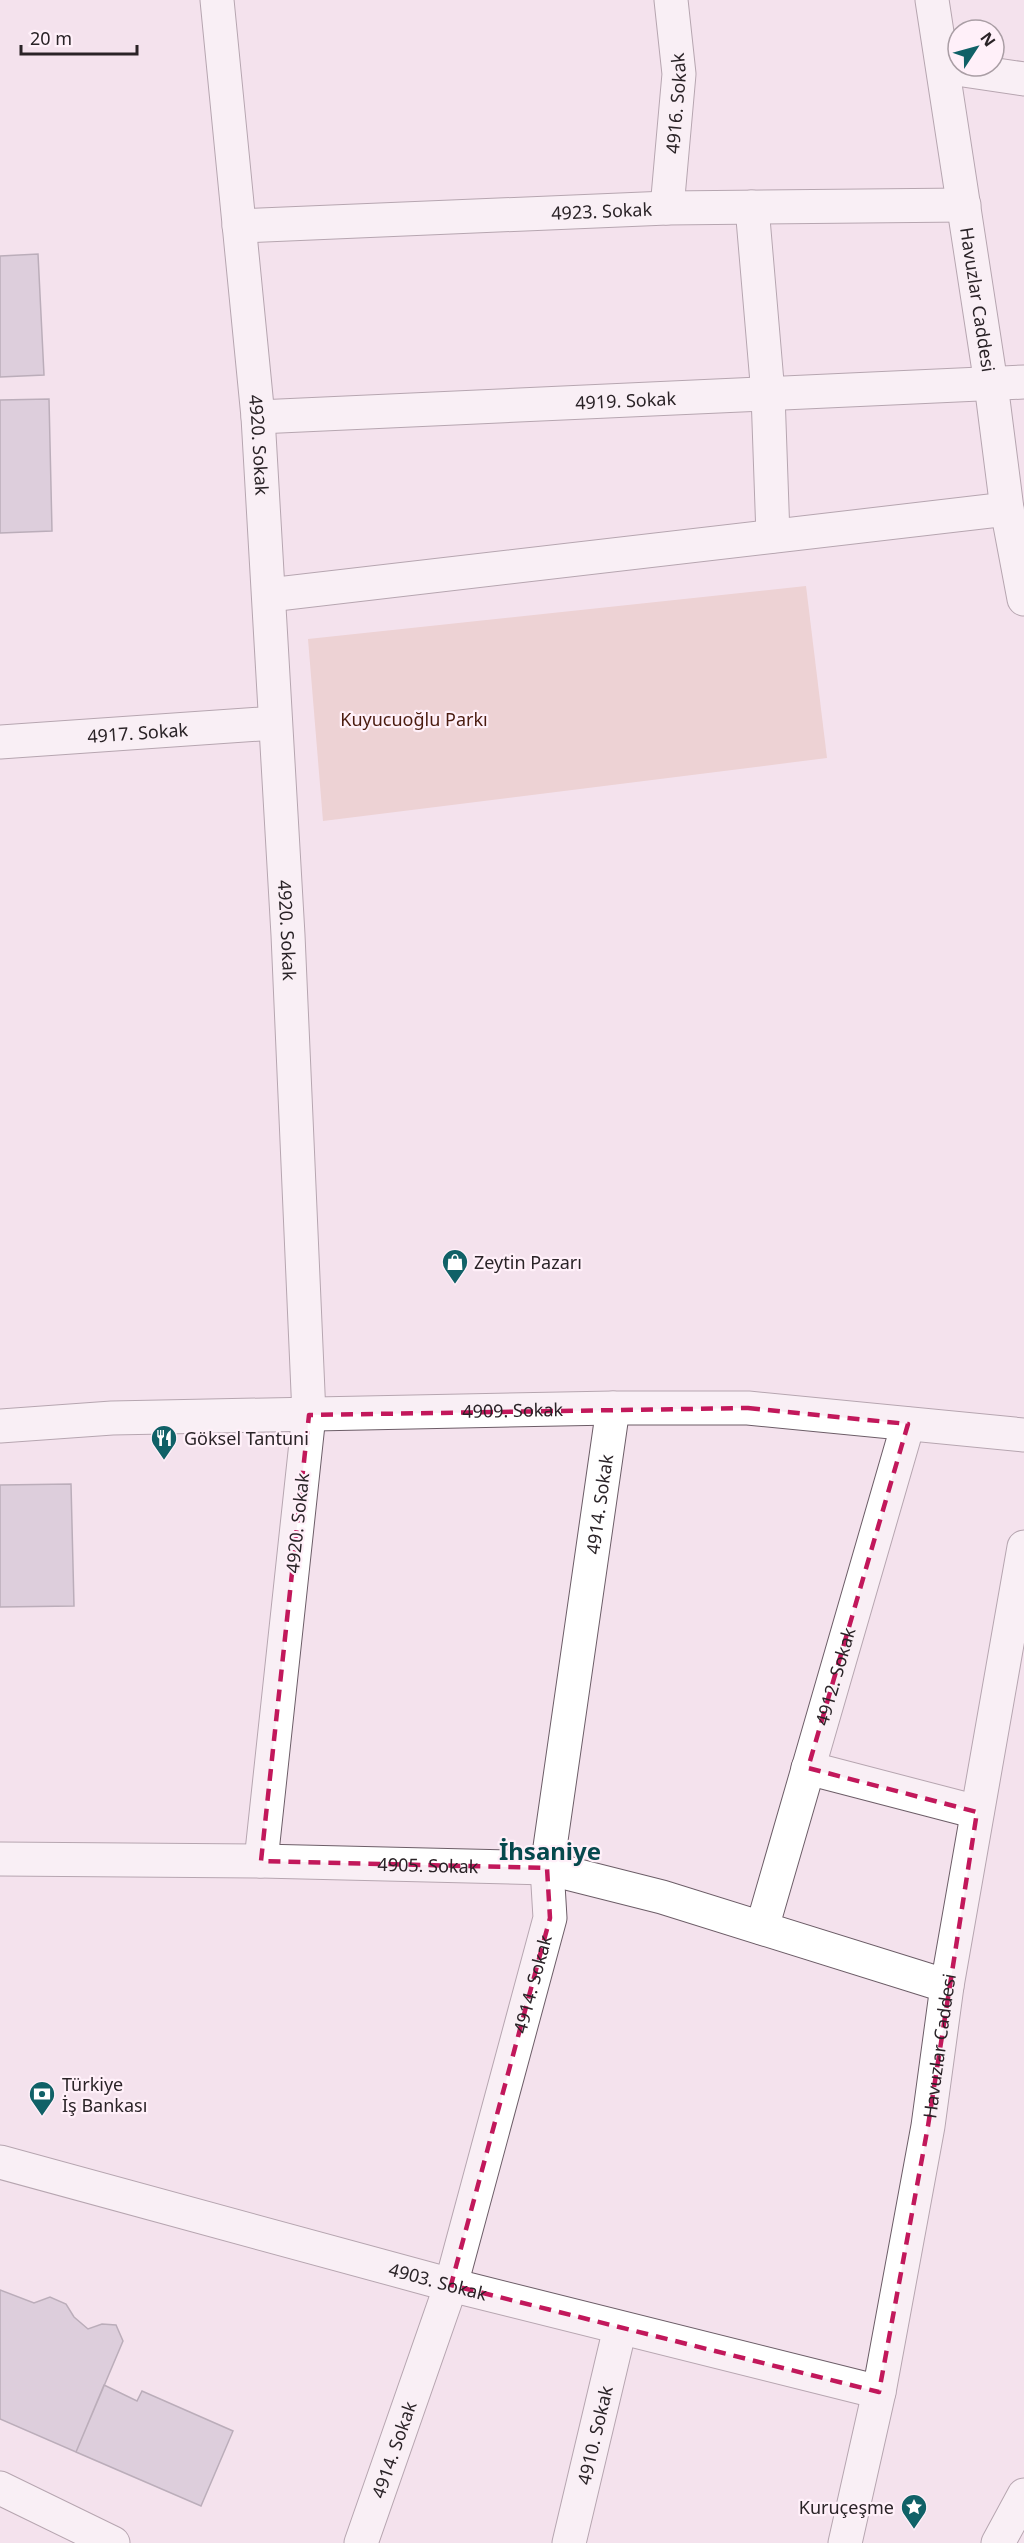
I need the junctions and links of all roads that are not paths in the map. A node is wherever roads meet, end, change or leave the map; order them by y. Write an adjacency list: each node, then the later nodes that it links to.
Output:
1 (217, 0): 9 (street, 4920. Sokak)
2 (671, 0): 8 (street, 4916. Sokak)
3 (932, 0): 4 (street, Havuzlar Caddesi)
4 (943, 67): 5 (street); 6 (street, Havuzlar Caddesi)
5 (1024, 79)
6 (964, 205): 7 (street, 4923. Sokak); 11 (street, Havuzlar Caddesi)
7 (752, 207): 8 (street, 4923. Sokak); 12 (street)
8 (667, 208): 9 (street, 4923. Sokak)
9 (239, 226): 13 (street, 4920. Sokak)
10 (1024, 382): 11 (street, 4919. Sokak)
11 (991, 384): 12 (street, 4919. Sokak); 14 (street, Havuzlar Caddesi)
12 (768, 394): 13 (street, 4919. Sokak); 15 (street)
13 (258, 417): 16 (street, 4920. Sokak)
14 (1007, 509): 15 (street); 17 (street, Havuzlar Caddesi)
15 (773, 536): 16 (street)
16 (269, 595): 18 (street, 4920. Sokak)
17 (1024, 598)
18 (276, 723): 19 (street, 4917. Sokak); 21 (street, 4920. Sokak)
19 (0, 742)
20 (613, 1408): 21 (street, 4909. Sokak); 22 (street, 4909. Sokak); 30 (street, 4914. Sokak)
21 (309, 1415): 23 (street, 4909. Sokak); 29 (street, 4920. Sokak)
22 (908, 1424): 24 (street, 4909. Sokak); 26 (street, 4912. Sokak)
23 (0, 1426)
24 (1024, 1435)
25 (1024, 1547): 27 (street, Havuzlar Caddesi)
26 (808, 1768): 27 (street); 31 (street, 4912. Sokak)
27 (977, 1812): 32 (street, Havuzlar Caddesi)
28 (0, 1859): 29 (street, 4905. Sokak)
29 (261, 1861): 30 (street, 4905. Sokak)
30 (547, 1868): 31 (street, 4905. Sokak); 34 (street, 4914. Sokak)
31 (762, 1928): 32 (street, 4905. Sokak)
32 (947, 1986): 36 (street, Havuzlar Caddesi)
33 (0, 2162): 34 (street, 4903. Sokak)
34 (451, 2285): 35 (street, 4903. Sokak); 39 (street, 4914. Sokak)
35 (620, 2328): 36 (street, 4903. Sokak); 40 (street, 4910. Sokak)
36 (879, 2392): 41 (street, Havuzlar Caddesi)
37 (0, 2488): 38 (street)
38 (113, 2543)
39 (361, 2543)
40 (568, 2543)
41 (845, 2543)

